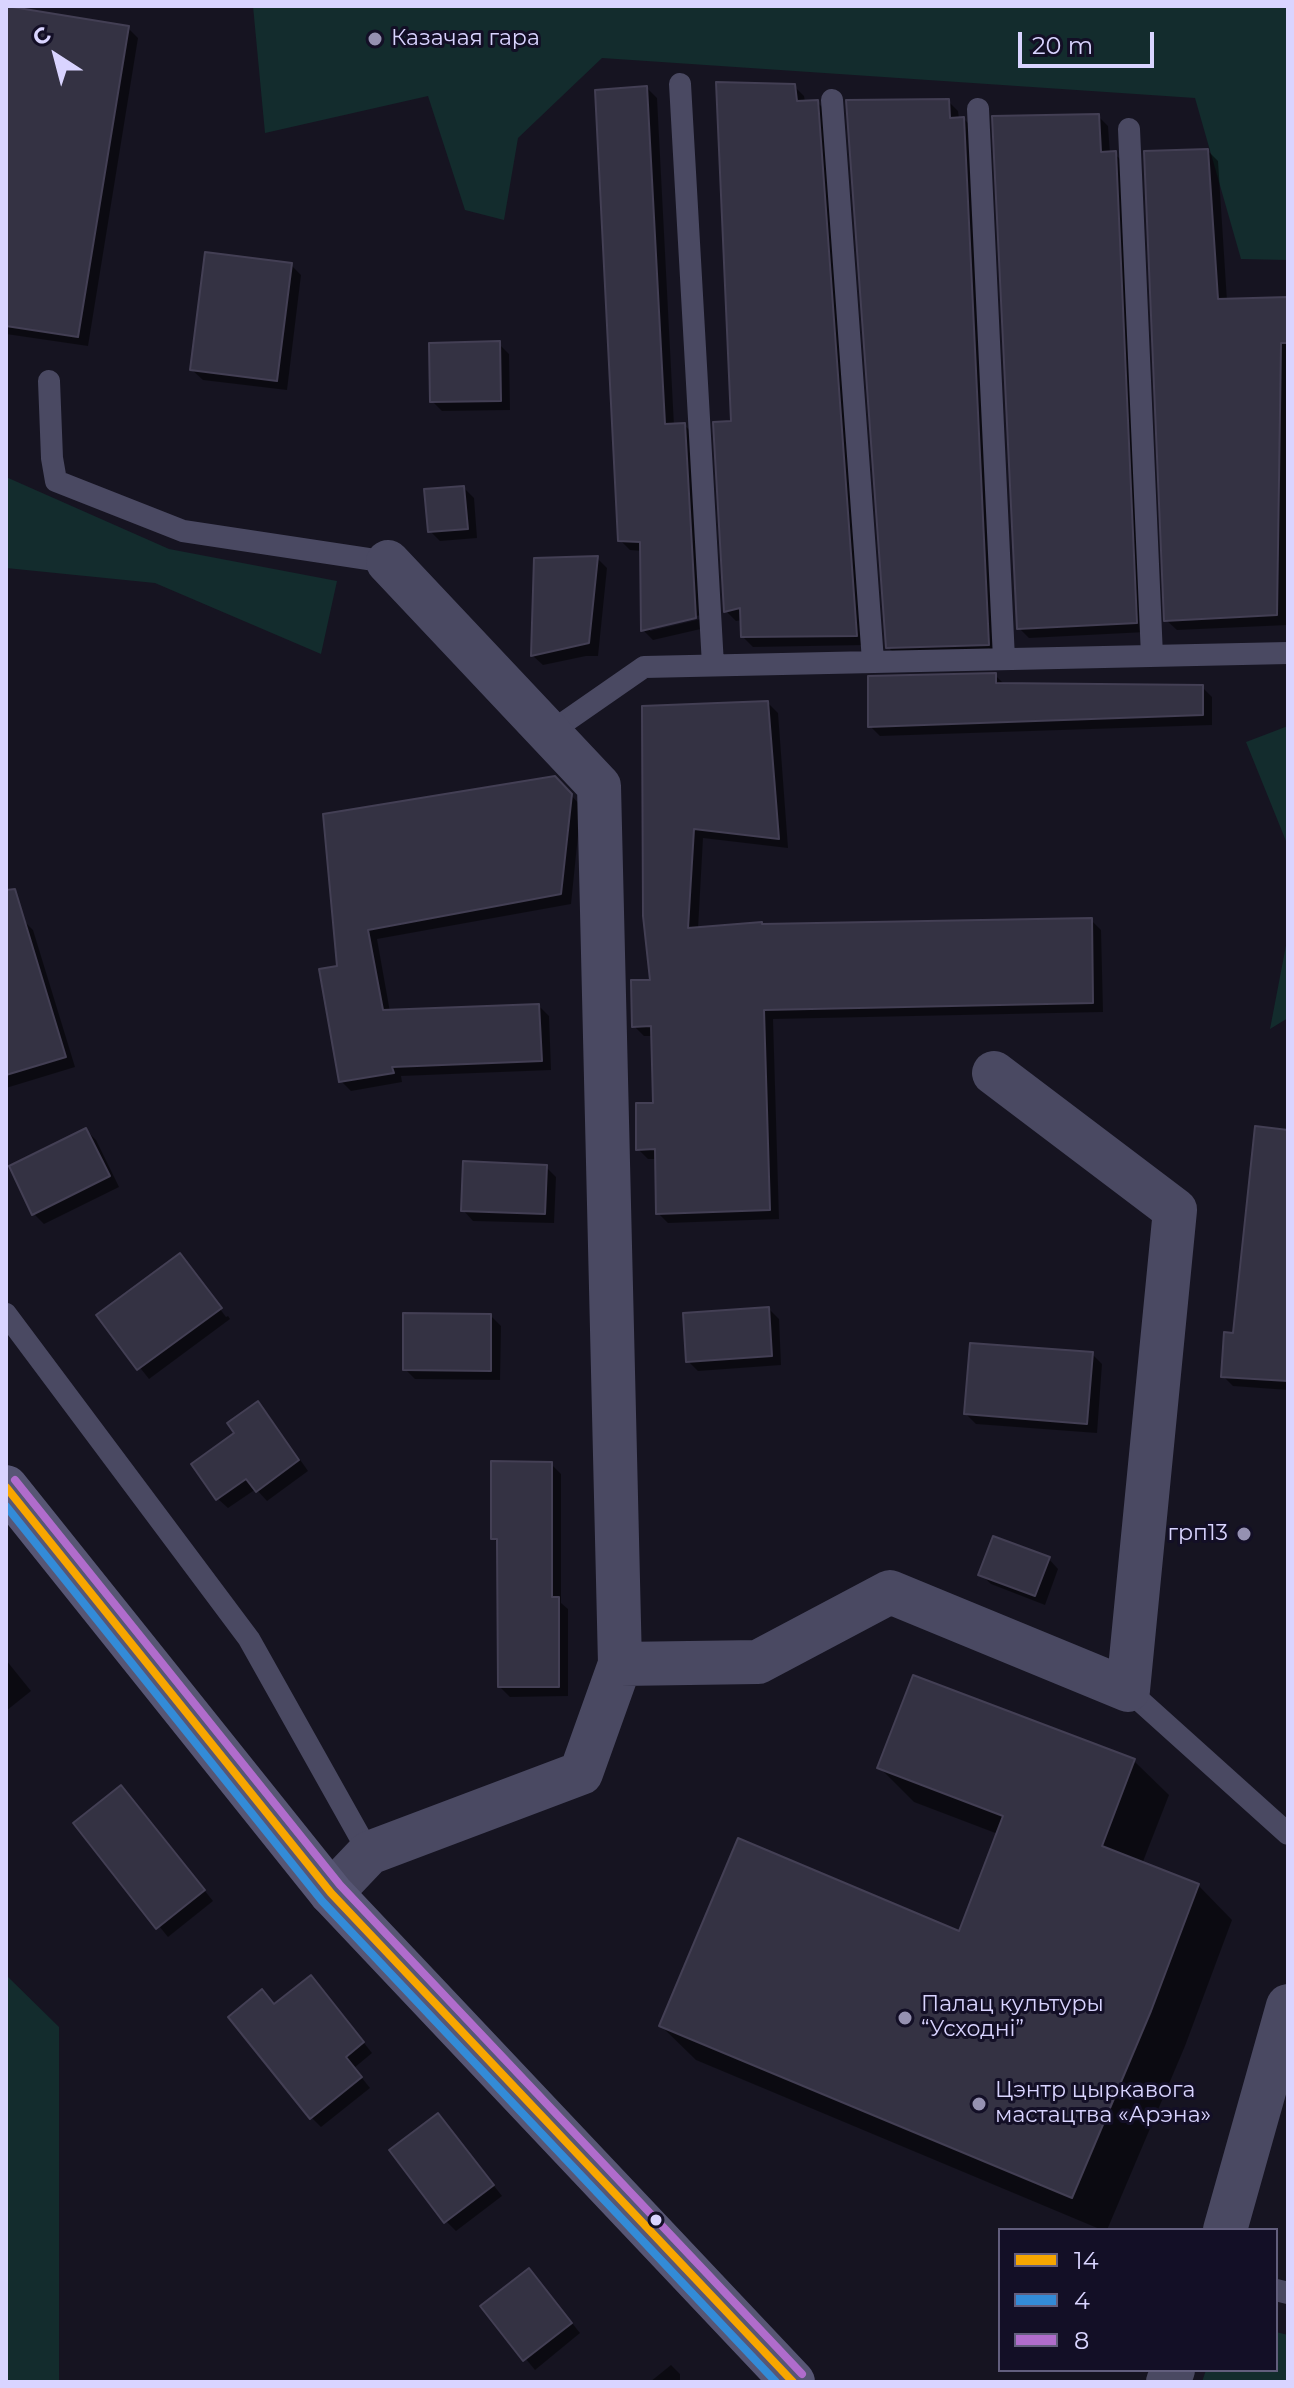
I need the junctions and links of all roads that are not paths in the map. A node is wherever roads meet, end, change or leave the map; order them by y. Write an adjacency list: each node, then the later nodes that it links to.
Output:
1 (680, 84): 11 (lane)
2 (832, 100): 10 (lane)
3 (978, 109): 9 (lane)
4 (1129, 129): 8 (lane)
5 (49, 381): 6 (lane)
6 (388, 562): 12 (street)
7 (1288, 653): 8 (lane)
8 (1152, 656): 9 (lane)
9 (1004, 659): 10 (lane)
10 (873, 661): 11 (lane)
11 (713, 665): 12 (lane)
12 (549, 733): 16 (street)
13 (994, 1073): 17 (street)
14 (6, 1314): 19 (lane)
15 (6, 1487): 20 (main road)
16 (620, 1664): 17 (street); 19 (street)
17 (1128, 1690): 18 (lane)
18 (1288, 1834)
19 (369, 1853): 20 (street)
20 (331, 1893): 23 (main road)
21 (1288, 2006): 22 (street)
22 (1226, 2228)
23 (793, 2382)

